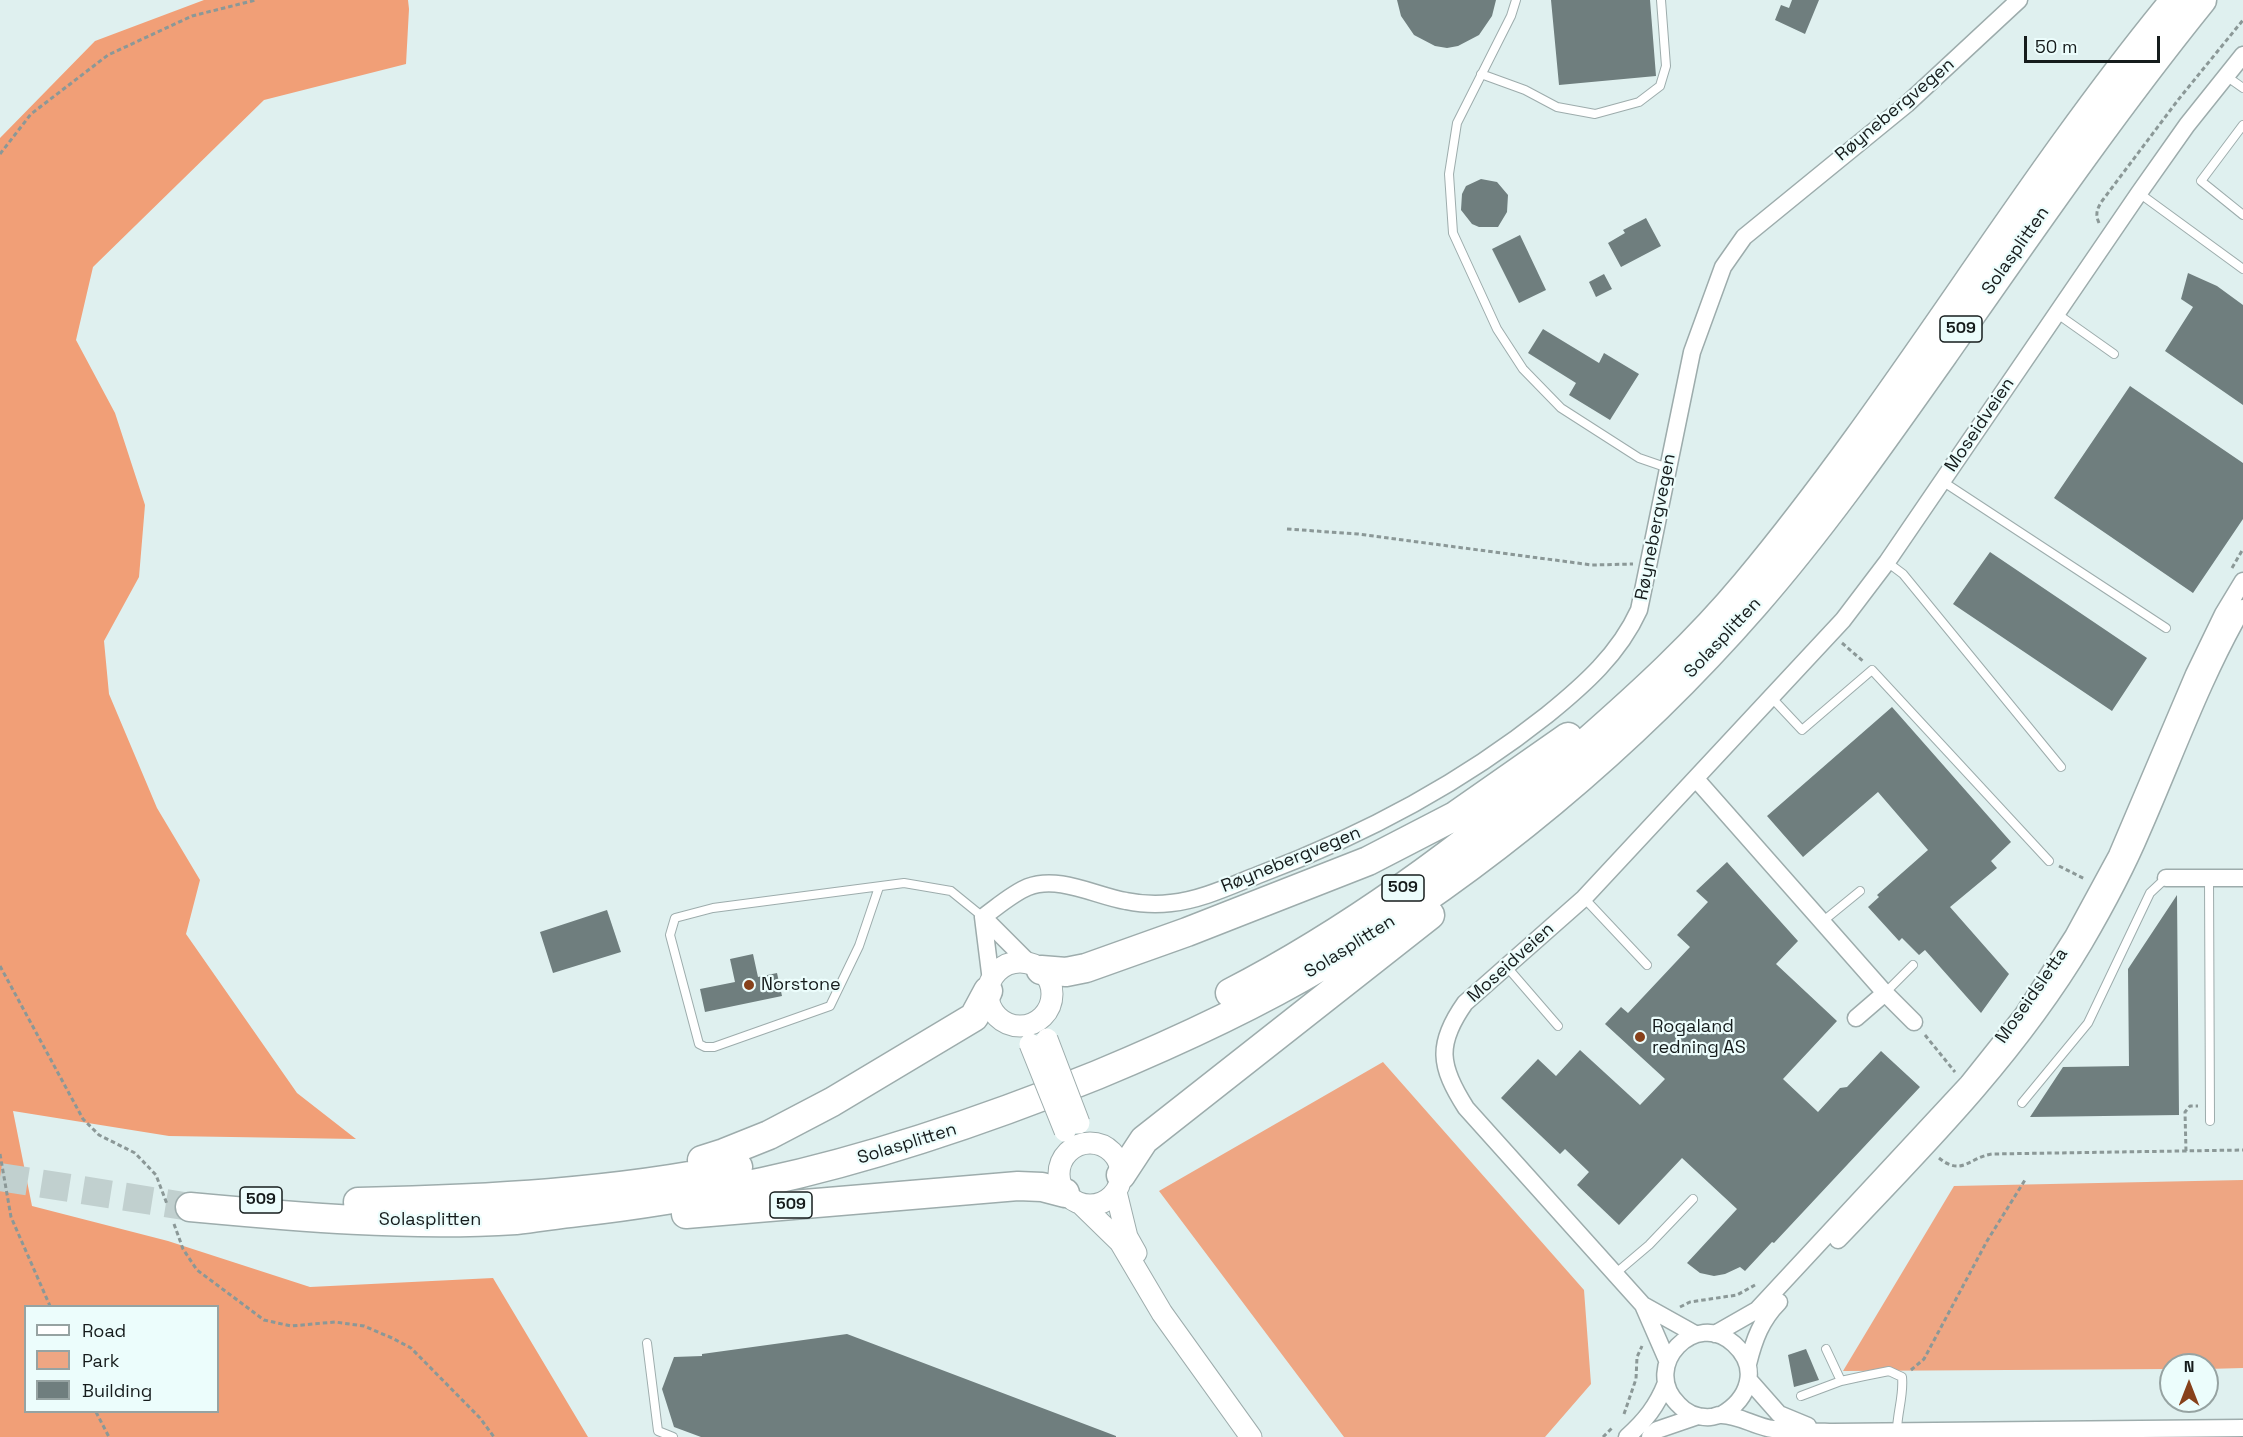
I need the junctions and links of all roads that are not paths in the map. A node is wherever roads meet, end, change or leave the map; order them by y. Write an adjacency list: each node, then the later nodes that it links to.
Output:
1 (1516, 0): 7 (lane)
2 (1660, 0): 7 (lane)
3 (2019, 0): 16 (street, Røynebergvegen)
4 (2175, 0): 22 (highway, Solasplitten / 509)
5 (2202, 0): 26 (highway, Solasplitten / 509)
6 (2243, 55): 8 (street, Moseidveien)
7 (1481, 74): 16 (lane)
8 (2226, 76): 9 (lane); 11 (street, Moseidveien)
9 (2243, 88)
10 (2243, 125): 12 (lane)
11 (2139, 193): 13 (lane); 14 (street, Moseidveien)
12 (2243, 215)
13 (2243, 269)
14 (2056, 313): 15 (lane); 17 (street, Moseidveien)
15 (2114, 354)
16 (1668, 468): 34 (street, Røynebergvegen)
17 (1942, 481): 18 (street, Moseidveien); 21 (lane)
18 (1887, 562): 23 (street, Moseidveien); 24 (lane)
19 (2237, 575): 61 (street, Moseidsletta)
20 (2243, 608): 66 (street, Moseidsletta)
21 (2166, 628)
22 (1694, 642): 38 (highway, 509); 57 (highway, Solasplitten / 509)
23 (1772, 697): 25 (street, Moseidveien); 27 (lane)
24 (2061, 767)
25 (1696, 778): 33 (street, Moseidveien); 35 (street)
26 (1547, 807): 53 (highway, 509); 57 (highway, Solasplitten / 509)
27 (2049, 861)
28 (2166, 878): 29 (street); 48 (lane)
29 (2208, 878): 30 (street); 49 (lane)
30 (2243, 878)
31 (879, 887): 31 (lane); 34 (lane)
32 (1860, 891): 35 (lane)
33 (1584, 897): 36 (lane); 39 (street, Moseidveien)
34 (983, 917): 38 (street); 40 (street)
35 (1822, 922): 41 (street)
36 (1647, 965)
37 (1913, 965): 41 (lane)
38 (1035, 967): 40 (street); 42 (street)
39 (1506, 967): 46 (lane); 58 (street, Moseidveien)
40 (989, 986): 45 (street); 57 (highway, 509)
41 (1885, 993): 43 (street); 44 (street)
42 (1046, 1012): 45 (street); 47 (street)
43 (1856, 1018)
44 (1914, 1022)
45 (1015, 1025): 47 (street)
46 (1558, 1026)
47 (1039, 1042): 50 (street, bridge)
48 (2022, 1103)
49 (2210, 1121)
50 (1072, 1127): 51 (street); 52 (street)
51 (1089, 1143): 52 (street); 53 (street)
52 (1066, 1155): 54 (street)
53 (1119, 1184): 54 (street); 62 (street)
54 (1073, 1199): 57 (highway, 509); 62 (street)
55 (1693, 1199): 58 (lane)
56 (190, 1201): 57 (highway, Solasplitten / 509)
57 (519, 1208)
58 (1616, 1273): 59 (street, Moseidveien)
59 (1642, 1305): 60 (street); 65 (street)
60 (1695, 1334): 61 (street); 65 (street)
61 (1715, 1334): 66 (street)
62 (1179, 1336): 77 (street)
63 (647, 1343): 76 (lane)
64 (1826, 1349): 67 (lane)
65 (1667, 1360): 68 (street)
66 (1748, 1372): 70 (street); 74 (street)
67 (1841, 1381): 69 (lane); 75 (lane)
68 (1666, 1383): 71 (street); 73 (street)
69 (1801, 1396)
70 (1721, 1415): 71 (street); 74 (street)
71 (1698, 1416): 78 (street)
72 (2243, 1428): 75 (street)
73 (1622, 1430)
74 (1820, 1431): 75 (street)
75 (1897, 1431)
76 (673, 1437)
77 (1251, 1437)
78 (1650, 1437)

